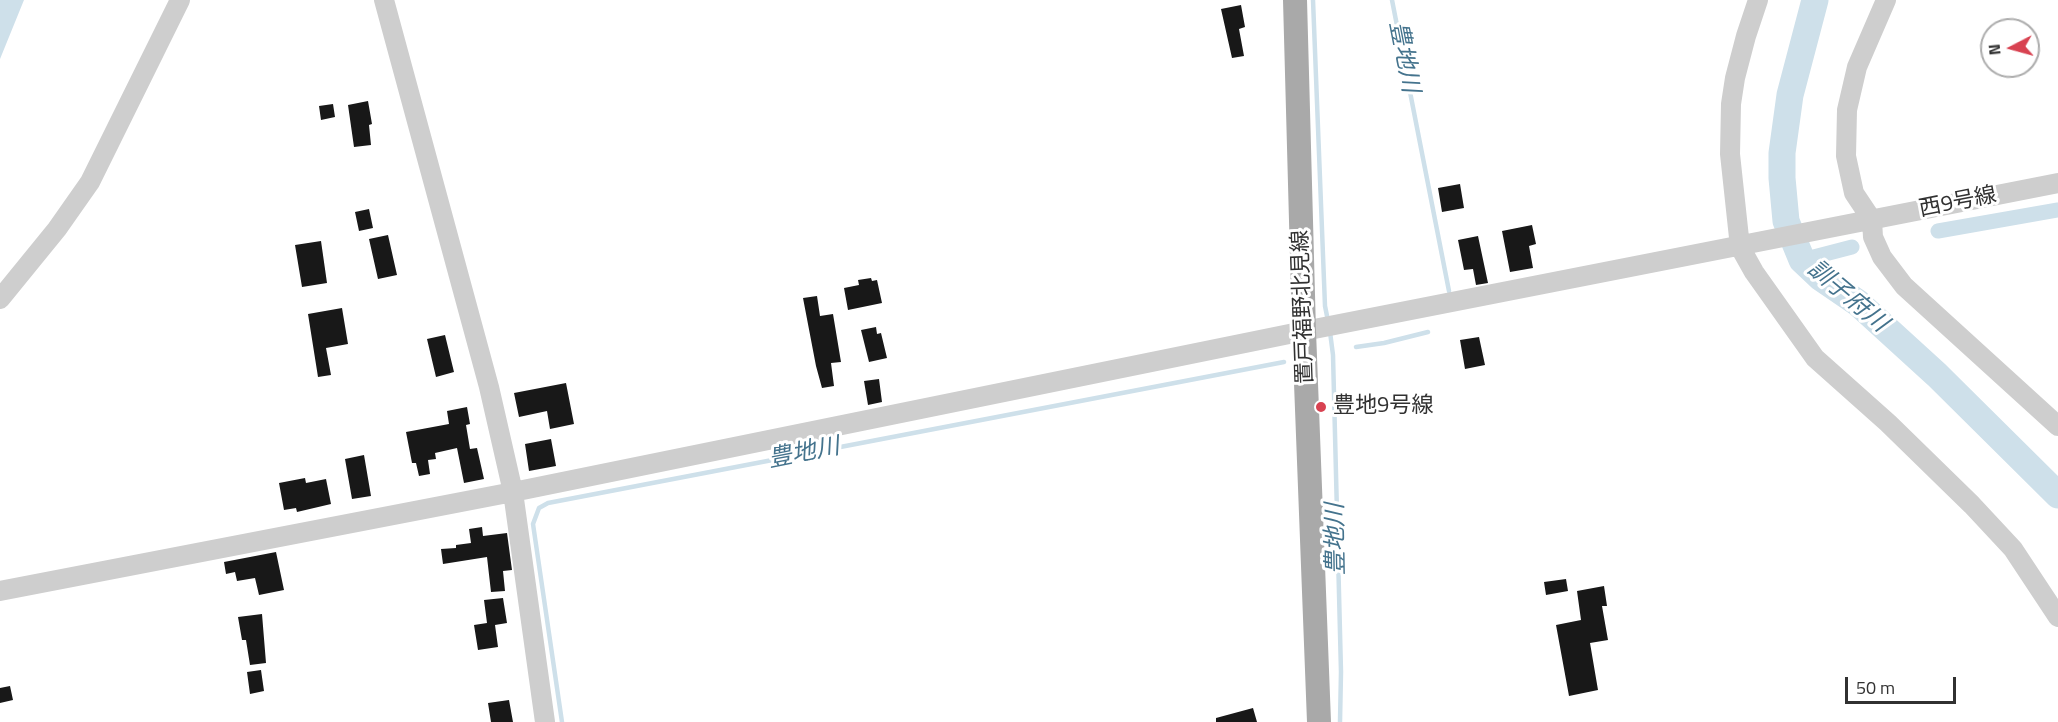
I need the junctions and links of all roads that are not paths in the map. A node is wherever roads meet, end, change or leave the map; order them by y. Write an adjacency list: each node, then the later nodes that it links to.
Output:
1 (180, 0): 9 (street)
2 (384, 0): 12 (street)
3 (1295, 0): 10 (main road, 置戸福野北見線)
4 (1758, 0): 8 (street)
5 (1886, 0): 7 (street)
6 (2058, 183): 7 (street, 西9号線)
7 (1865, 222): 8 (street, 西9号線); 11 (street)
8 (1746, 245): 10 (street, 西9号線); 14 (street)
9 (0, 298)
10 (1321, 328): 12 (street, 西9号線); 16 (main road, 置戸福野北見線)
11 (2058, 426)
12 (513, 492): 13 (street, 西9号線); 15 (street)
13 (0, 591)
14 (2058, 617)
15 (545, 722)
16 (1319, 722)

